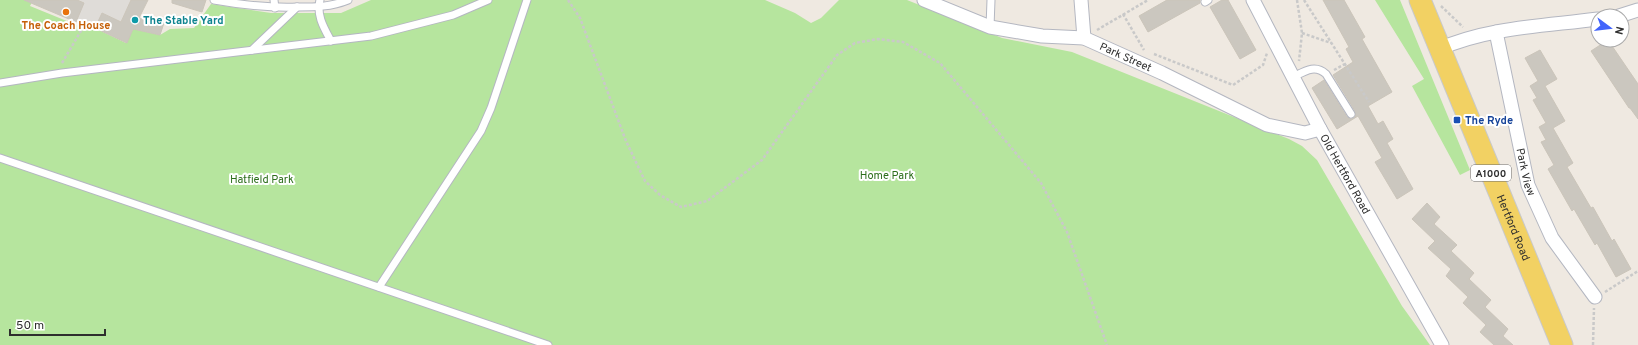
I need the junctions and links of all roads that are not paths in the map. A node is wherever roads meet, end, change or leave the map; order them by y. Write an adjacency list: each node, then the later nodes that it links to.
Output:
1 (214, 0): 13 (lane)
2 (274, 0): 13 (lane)
3 (348, 0): 11 (lane)
4 (488, 0): 18 (lane)
5 (527, 0): 26 (lane)
6 (924, 0): 15 (street, Park Street)
7 (991, 0): 15 (lane)
8 (1081, 0): 17 (street)
9 (1253, 0): 21 (street, Old Hertford Road)
10 (1420, 0): 19 (main road, Hertford Road / A1000)
11 (319, 4): 12 (lane); 18 (lane)
12 (297, 7): 13 (lane); 20 (lane)
13 (275, 8)
14 (1590, 20): 16 (street)
15 (990, 27): 17 (street, Park Street)
16 (1496, 32): 19 (street); 27 (street, Park View)
17 (1084, 38): 24 (street, Park Street)
18 (331, 41): 20 (lane)
19 (1439, 49): 30 (main road, Hertford Road / A1000)
20 (252, 50): 22 (lane)
21 (1293, 77): 23 (lane); 24 (street, Old Hertford Road)
22 (0, 83)
23 (1351, 114)
24 (1320, 129): 29 (street, Old Hertford Road)
25 (0, 158): 26 (lane)
26 (379, 287): 28 (lane)
27 (1595, 297)
28 (548, 345)
29 (1442, 345)
30 (1562, 345)

